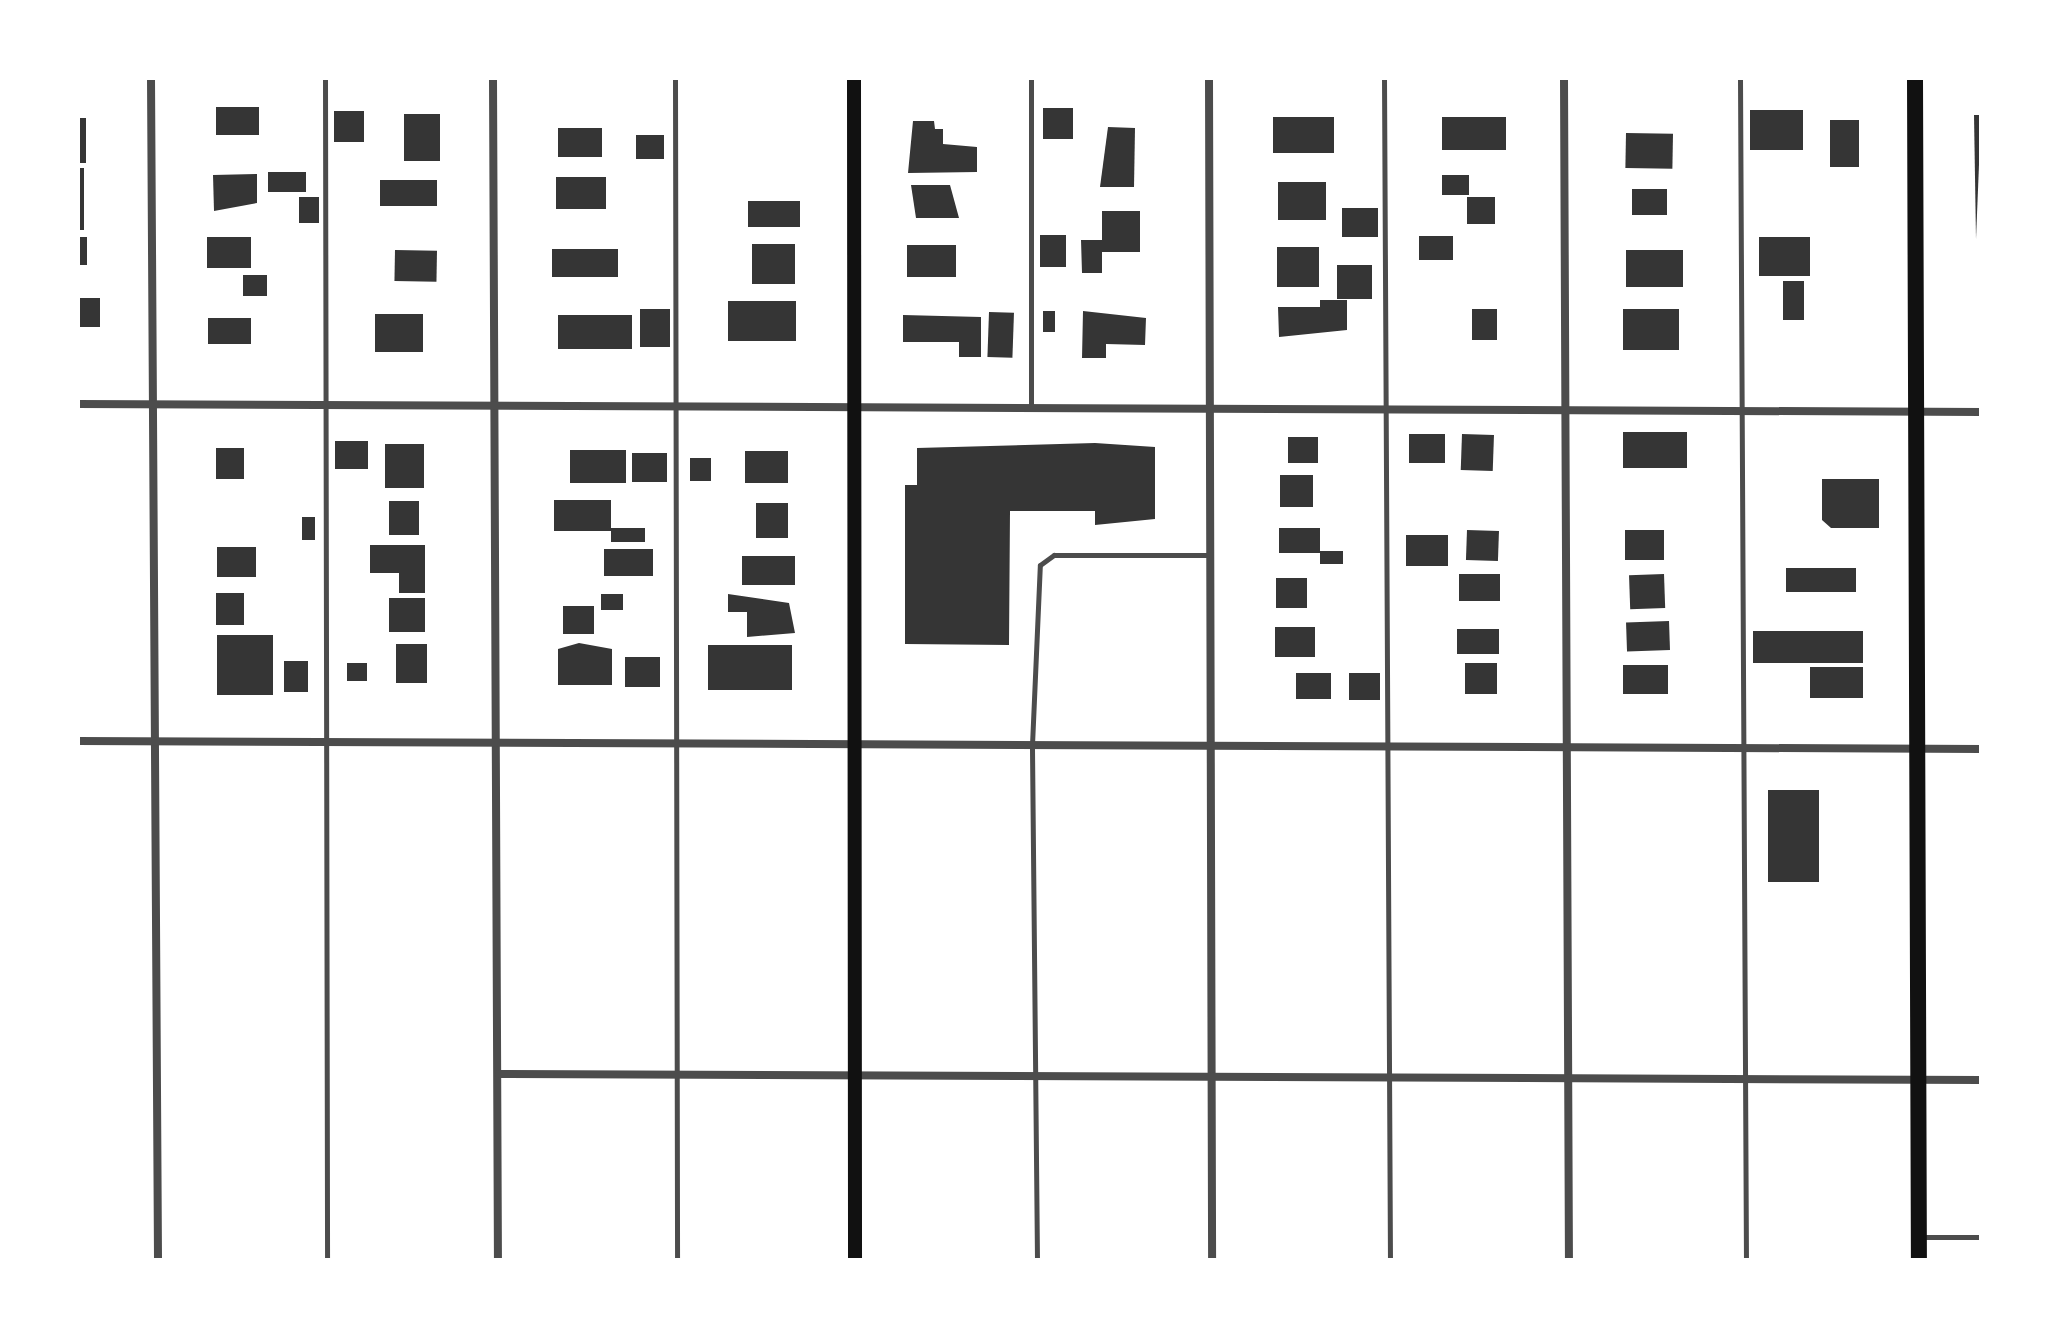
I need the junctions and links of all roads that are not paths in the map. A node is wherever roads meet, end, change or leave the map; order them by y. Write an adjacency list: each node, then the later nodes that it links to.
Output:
1 (151, 78): 13 (street)
2 (325, 78): 14 (lane)
3 (493, 78): 15 (street)
4 (675, 78): 16 (lane)
5 (854, 78): 17 (main road)
6 (1031, 78): 18 (lane)
7 (1209, 78): 19 (street)
8 (1384, 78): 20 (lane)
9 (1564, 78): 21 (street)
10 (1740, 78): 22 (lane)
11 (1915, 78): 23 (highway)
12 (78, 404): 13 (street)
13 (152, 404): 14 (street); 27 (street)
14 (324, 405): 15 (street); 28 (lane)
15 (495, 406): 16 (street); 29 (street)
16 (675, 407): 17 (street); 30 (lane)
17 (854, 407): 18 (street); 31 (main road)
18 (1031, 408): 19 (street)
19 (1210, 408): 20 (street); 25 (street)
20 (1386, 409): 21 (street); 34 (lane)
21 (1565, 410): 22 (street); 35 (street)
22 (1740, 411): 23 (street); 36 (lane)
23 (1917, 411): 24 (street); 37 (highway)
24 (1981, 412)
25 (1210, 555): 32 (lane); 33 (street)
26 (78, 741): 27 (street)
27 (154, 742): 28 (street); 51 (street)
28 (325, 743): 29 (street); 52 (lane)
29 (497, 743): 30 (street); 39 (street)
30 (675, 744): 31 (street); 40 (lane)
31 (854, 744): 32 (street); 42 (main road)
32 (1032, 745): 33 (street); 41 (lane)
33 (1210, 745): 34 (street); 43 (street)
34 (1388, 746): 35 (street); 44 (lane)
35 (1567, 747): 36 (street); 45 (street)
36 (1742, 748): 37 (street); 46 (lane)
37 (1919, 749): 38 (street); 47 (highway)
38 (1981, 749)
39 (499, 1074): 40 (street); 53 (street)
40 (674, 1075): 42 (street); 54 (lane)
41 (1034, 1077): 42 (street); 43 (street); 56 (lane)
42 (856, 1078): 55 (main road)
43 (1211, 1078): 44 (street); 57 (street)
44 (1389, 1078): 45 (street); 58 (lane)
45 (1568, 1079): 46 (street); 59 (street)
46 (1745, 1080): 47 (street); 60 (lane)
47 (1919, 1080): 48 (street); 49 (highway)
48 (1981, 1080)
49 (1919, 1237): 50 (lane); 61 (highway)
50 (1981, 1237)
51 (158, 1260)
52 (327, 1260)
53 (498, 1260)
54 (677, 1260)
55 (855, 1260)
56 (1037, 1260)
57 (1212, 1260)
58 (1390, 1260)
59 (1569, 1260)
60 (1746, 1260)
61 (1919, 1260)

